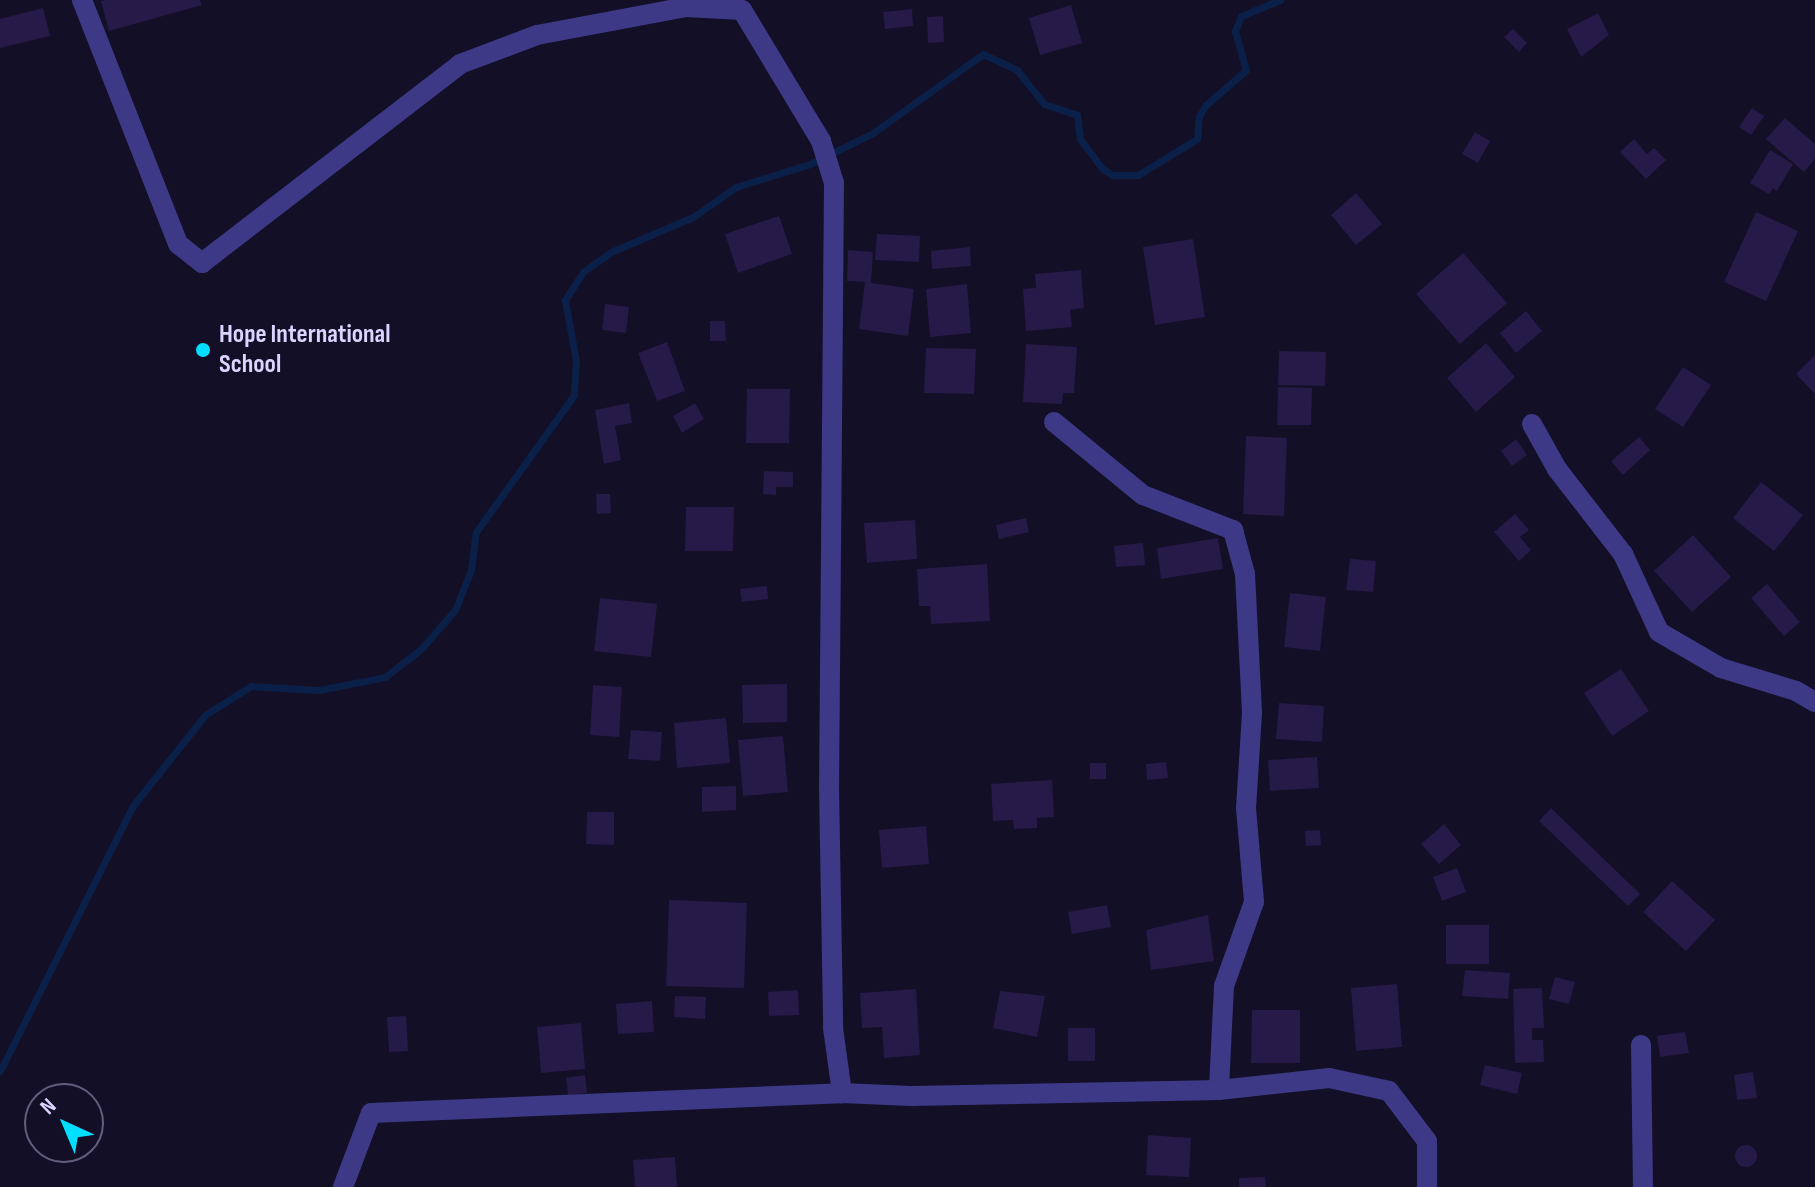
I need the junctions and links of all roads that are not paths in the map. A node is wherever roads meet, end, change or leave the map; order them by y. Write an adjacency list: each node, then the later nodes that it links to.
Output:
1 (82, 0): 2 (street)
2 (686, 4): 8 (street)
3 (1054, 422): 7 (street)
4 (1532, 424): 5 (street)
5 (1815, 702)
6 (1641, 1045): 11 (street)
7 (1219, 1090): 8 (street); 10 (street)
8 (842, 1093): 9 (street)
9 (343, 1187)
10 (1427, 1187)
11 (1643, 1187)

